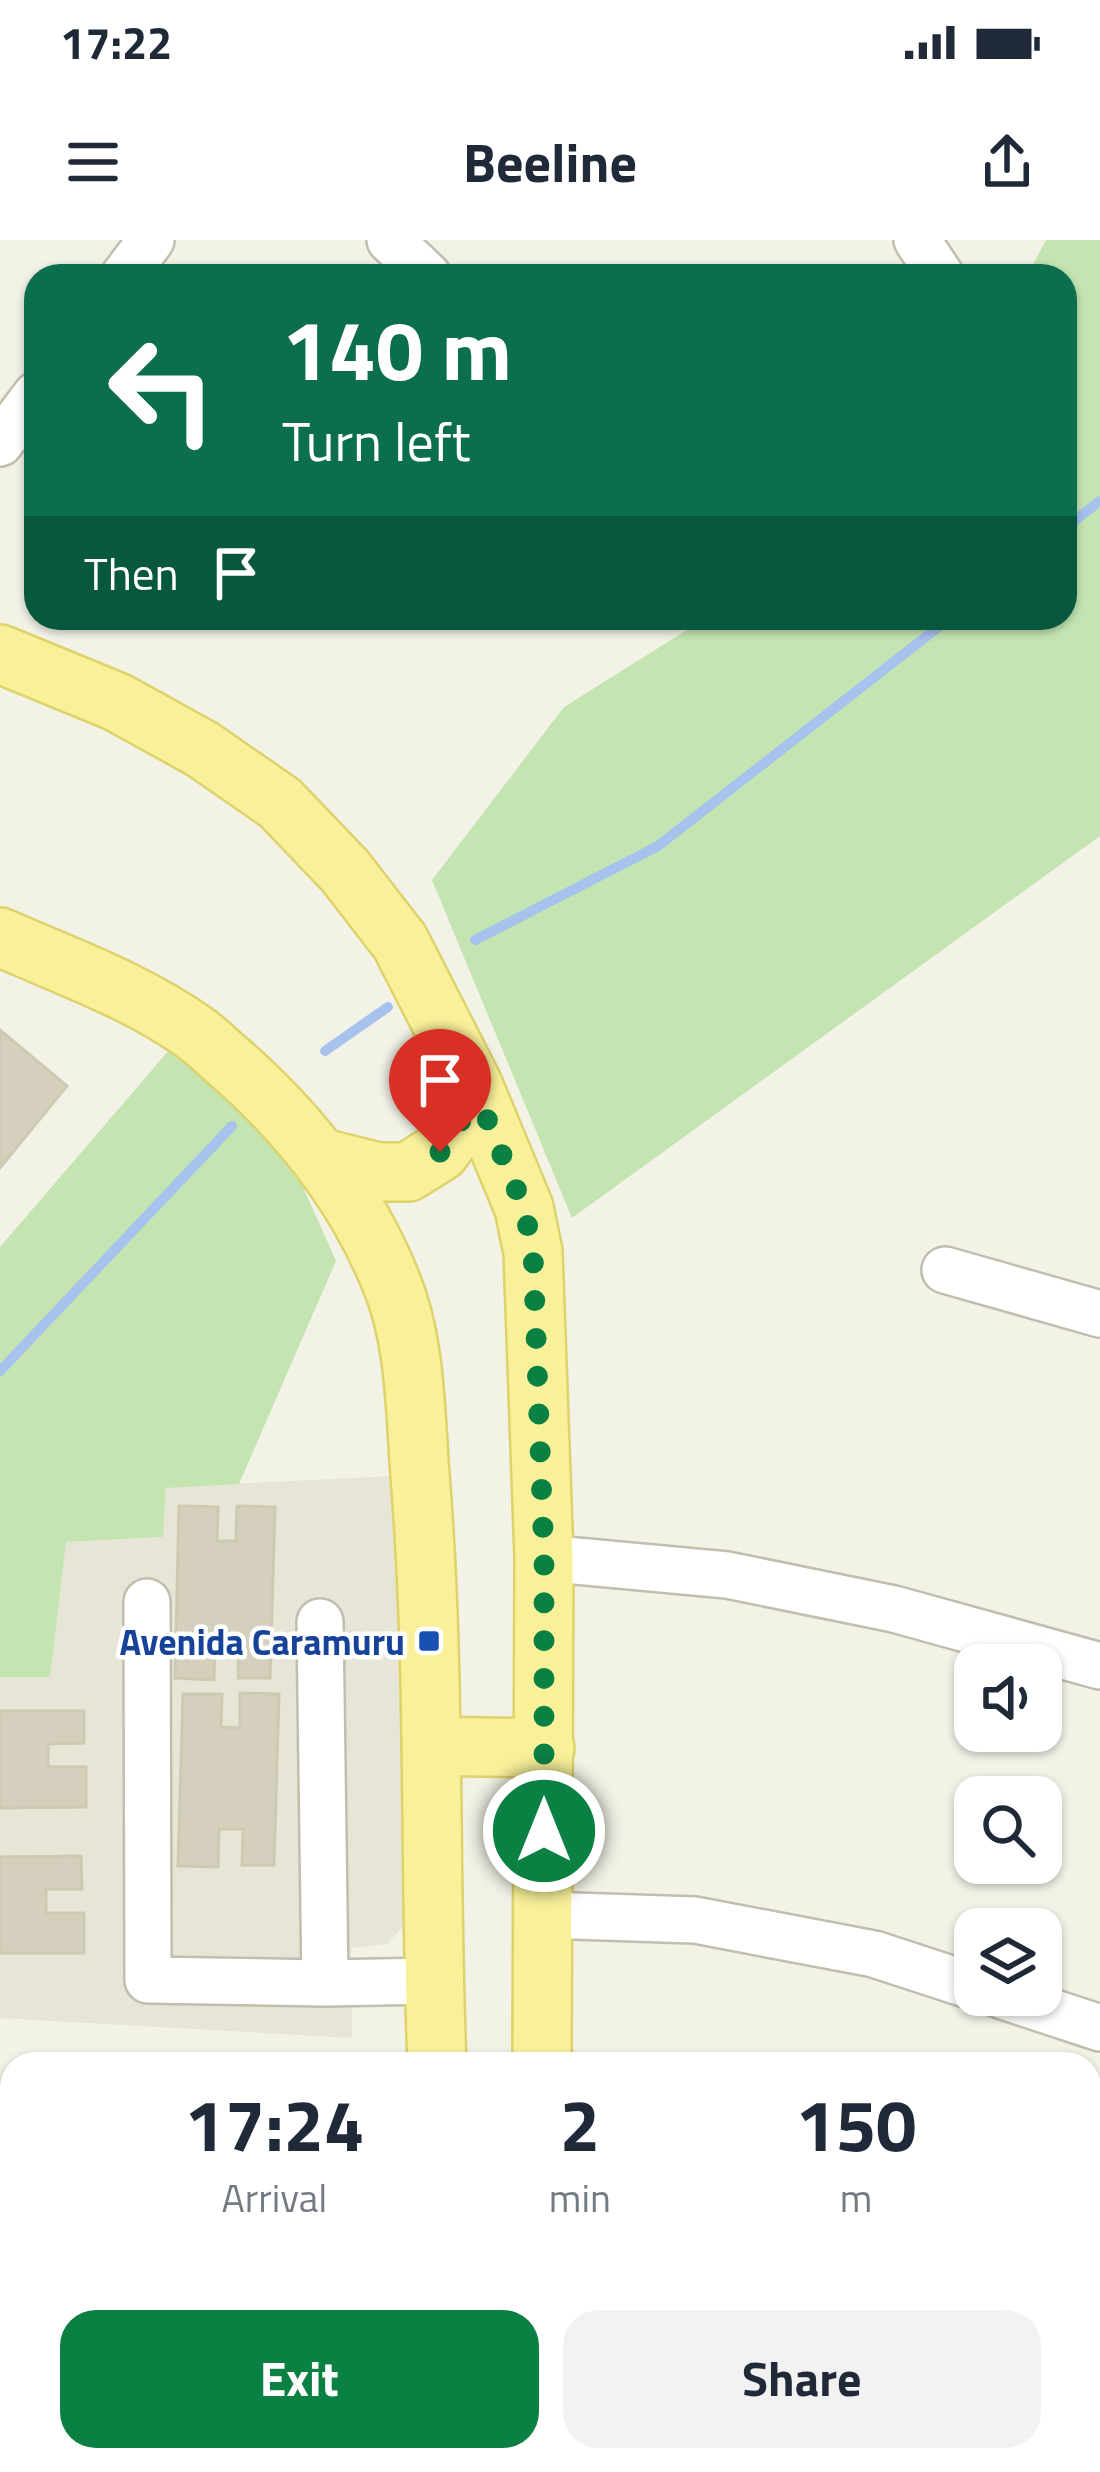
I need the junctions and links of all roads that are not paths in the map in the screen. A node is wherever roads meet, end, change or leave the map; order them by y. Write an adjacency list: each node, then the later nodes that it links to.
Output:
1 (390, 240): 2 (street)
2 (415, 264)
3 (24, 411): 4 (street)
4 (0, 443)
5 (0, 654): 7 (main road)
6 (0, 937): 8 (main road)
7 (473, 1085): 8 (main road); 11 (main road)
8 (322, 1158): 15 (main road)
9 (945, 1270): 10 (street)
10 (1100, 1314)
11 (544, 1558): 14 (street); 16 (main road)
12 (147, 1602): 20 (street)
13 (320, 1622): 20 (street)
14 (1100, 1666)
15 (432, 1746): 16 (main road); 19 (main road)
16 (545, 1748): 17 (main road)
17 (544, 1915): 18 (street); 24 (main road)
18 (954, 1980)
19 (434, 1981): 20 (street); 23 (main road)
20 (326, 1983)
21 (1062, 2015): 22 (street)
22 (1100, 2028)
23 (437, 2052)
24 (542, 2052)

